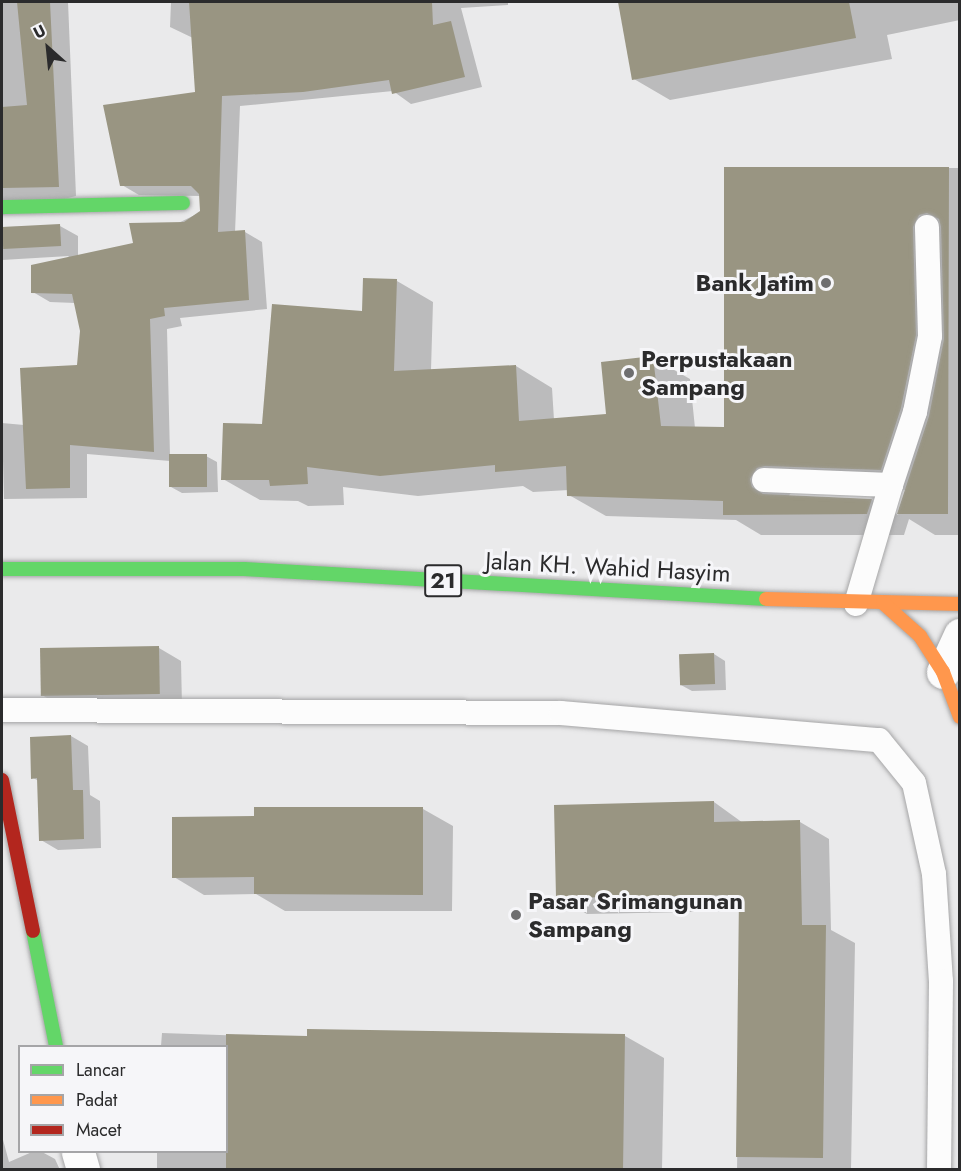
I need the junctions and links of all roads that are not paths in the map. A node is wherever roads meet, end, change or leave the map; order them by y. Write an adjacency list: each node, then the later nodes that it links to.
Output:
1 (183, 203): 2 (main road)
2 (2, 207)
3 (927, 227): 5 (lane)
4 (764, 480): 5 (lane)
5 (891, 485): 8 (lane)
6 (2, 569): 8 (main road, Jalan KH. Wahid Hasyim / 21)
7 (884, 603): 8 (main road, Jalan KH. Wahid Hasyim / 21); 9 (main road, Jalan KH. Wahid Hasyim / 21); 11 (main road)
8 (856, 604)
9 (960, 604)
10 (960, 634): 11 (street)
11 (943, 672): 13 (main road)
12 (2, 710): 18 (lane)
13 (960, 717)
14 (2, 780): 15 (main road)
15 (56, 1045)
16 (78, 1153): 17 (street)
17 (82, 1170)
18 (939, 1170)

